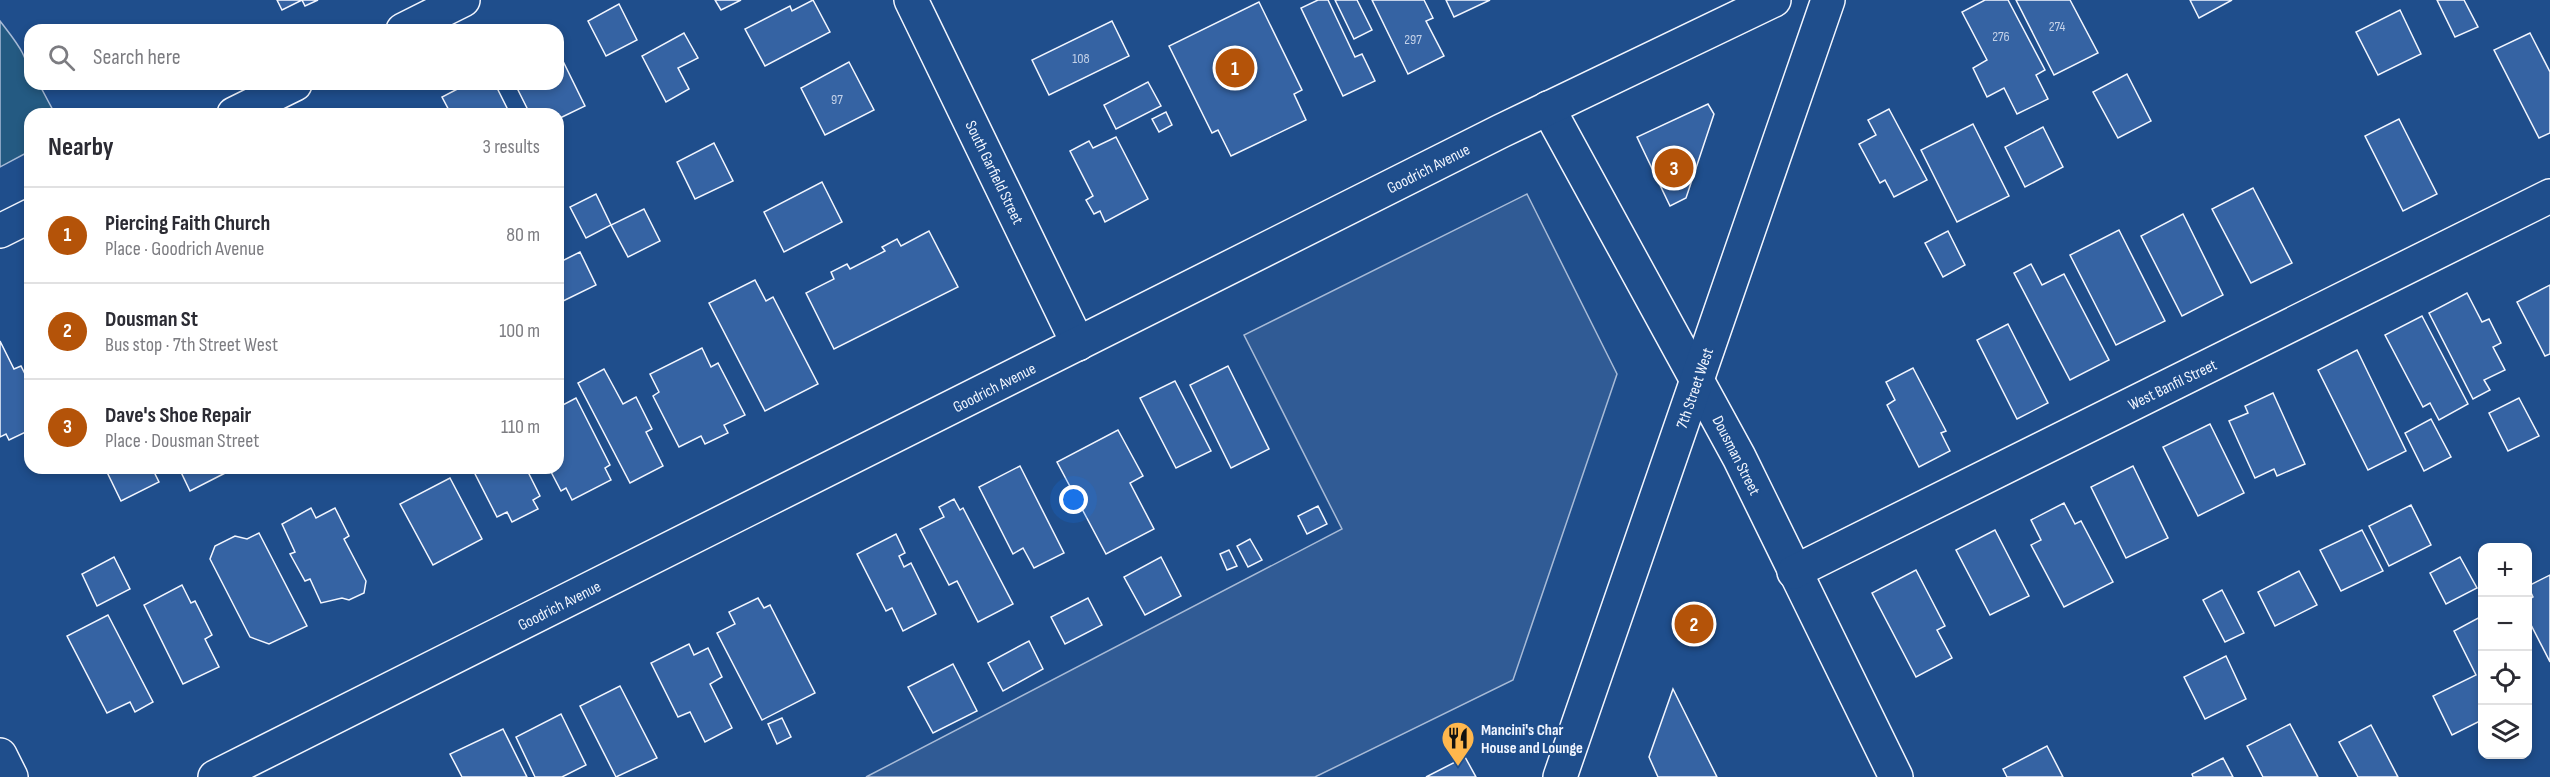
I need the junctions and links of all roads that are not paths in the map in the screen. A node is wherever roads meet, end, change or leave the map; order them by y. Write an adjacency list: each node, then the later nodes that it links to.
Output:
1 (463, 0): 5 (street)
2 (911, 0): 12 (street, South Garfield Street)
3 (1774, 0): 8 (street, Goodrich Avenue)
4 (1828, 0): 13 (street, 7th Street West)
5 (415, 24)
6 (282, 90): 7 (street)
7 (246, 108)
8 (1548, 108): 12 (street, Goodrich Avenue); 13 (street, Dousman Street)
9 (2550, 196): 14 (street, West Banfil Street)
10 (24, 219): 11 (street)
11 (0, 231)
12 (1078, 344): 17 (street, Goodrich Avenue)
13 (1697, 380): 14 (street, Dousman Street); 18 (street, 7th Street West)
14 (1794, 572): 19 (street, Dousman Street)
15 (0, 755): 16 (street)
16 (11, 777)
17 (215, 777)
18 (1560, 777)
19 (1896, 777)

